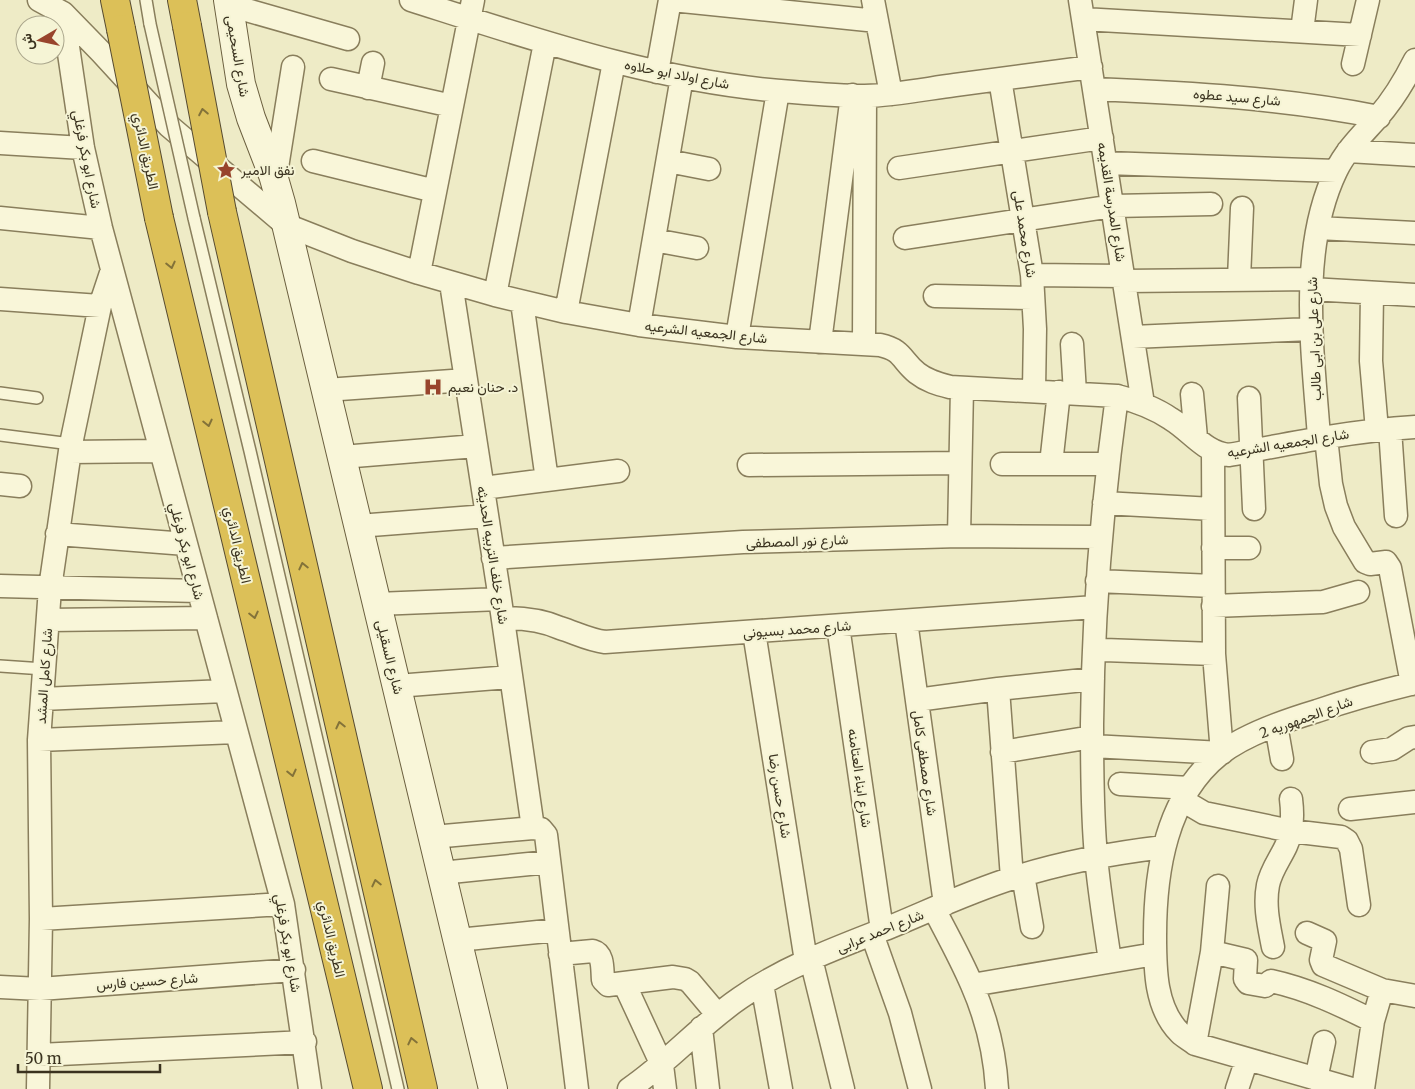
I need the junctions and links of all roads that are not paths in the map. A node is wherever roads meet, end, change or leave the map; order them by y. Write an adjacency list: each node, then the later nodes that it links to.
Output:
1 (39, 0): 13 (street, شارع الجمعيه الشرعيه)
2 (115, 0): 208 (highway, الطريق الدائري, one-way to 208, bridge)
3 (146, 0): 209 (lane, bridge)
4 (182, 0): 210 (highway, one-way to 4, bridge)
5 (411, 0): 10 (street, شارع اولاد ابو حلاوه)
6 (671, 0): 12 (street); 23 (street)
7 (1306, 0): 14 (street)
8 (1368, 0): 15 (street)
9 (229, 3): 16 (street); 46 (street, شارع السحيمى)
10 (471, 9): 17 (street, شارع اولاد ابو حلاوه); 32 (street)
11 (1082, 9): 14 (street); 25 (street, شارع المدرسة القديمه)
12 (875, 10): 30 (street)
13 (63, 13): 36 (street, شارع ابو بكر فرغلي); 53 (street, شارع الجمعيه الشرعيه)
14 (1302, 31): 15 (street)
15 (1360, 35): 21 (street)
16 (348, 39)
17 (545, 43): 19 (street, شارع اولاد ابو حلاوه); 68 (street)
18 (1415, 60): 33 (street, شارع على بن ابى طالب)
19 (614, 62): 23 (street, شارع اولاد ابو حلاوه); 75 (street)
20 (373, 63): 28 (street)
21 (1353, 64)
22 (294, 67): 46 (street)
23 (657, 72): 24 (street, شارع اولاد ابو حلاوه)
24 (682, 77): 29 (street, شارع اولاد ابو حلاوه); 41 (street)
25 (1092, 78): 27 (street, شارع سيد عطوه); 33 (street, شارع سيد عطوه); 34 (street, شارع المدرسة القديمه)
26 (331, 79): 28 (street)
27 (1000, 79): 30 (street, شارع اولاد ابو حلاوه); 37 (street, شارع محمد على)
28 (368, 88): 32 (street)
29 (778, 91): 31 (street, شارع اولاد ابو حلاوه); 78 (street)
30 (892, 94): 31 (street, شارع اولاد ابو حلاوه)
31 (858, 96): 80 (street); 81 (street)
32 (452, 106): 47 (street)
33 (1378, 117): 38 (street, شارع على بن ابى طالب)
34 (1102, 138): 37 (street); 42 (street, شارع المدرسة القديمه)
35 (0, 143): 36 (street)
36 (83, 148): 54 (street, شارع ابو بكر فرغلي)
37 (1012, 152): 43 (street); 52 (street, شارع محمد على)
38 (1348, 152): 39 (street); 45 (street, شارع على بن ابى طالب)
39 (1415, 156)
40 (313, 161): 47 (street)
41 (668, 161): 44 (street); 58 (street)
42 (1106, 163): 45 (street); 49 (street, شارع المدرسة القديمه)
43 (899, 168)
44 (709, 169)
45 (1336, 171): 55 (street, شارع على بن ابى طالب)
46 (275, 180): 53 (street, شارع السحيمى)
47 (435, 191): 61 (street)
48 (1211, 204): 49 (street)
49 (1112, 206): 52 (street); 63 (street, شارع المدرسة القديمه)
50 (1242, 208): 64 (street)
51 (0, 218): 54 (street)
52 (1022, 220): 57 (street); 62 (street, شارع محمد على)
53 (286, 225): 61 (street, شارع الجمعيه الشرعيه); 85 (street, شارع السقيلى)
54 (101, 228): 60 (street, شارع ابو بكر فرغلي)
55 (1318, 228): 56 (street); 66 (street, شارع على بن ابى طالب)
56 (1415, 233)
57 (905, 238)
58 (654, 240): 59 (street); 76 (street)
59 (697, 248)
60 (112, 270): 74 (street, شارع كامل المشد); 101 (street, شارع ابو بكر فرغلي)
61 (418, 273): 65 (street, شارع الجمعيه الشرعيه)
62 (1032, 275): 63 (street); 71 (street, شارع محمد على)
63 (1124, 278): 64 (street); 79 (street, شارع المدرسة القديمه)
64 (1239, 279): 66 (street)
65 (451, 283): 68 (street, شارع الجمعيه الشرعيه); 83 (street, شارع خلف التربيه الحديثه)
66 (1311, 284): 67 (street); 77 (street, شارع على بن ابى طالب)
67 (1372, 293): 69 (street); 95 (street)
68 (495, 295): 73 (street, شارع الجمعيه الشرعيه)
69 (1415, 295)
70 (935, 296): 71 (street)
71 (1034, 298): 86 (street, شارع محمد على)
72 (0, 299): 74 (street)
73 (522, 302): 75 (street, شارع الجمعيه الشرعيه); 110 (street)
74 (100, 306): 100 (street, شارع كامل المشد)
75 (566, 312): 76 (street, شارع الجمعيه الشرعيه)
76 (639, 325): 78 (street, شارع الجمعيه الشرعيه)
77 (1311, 329): 79 (street); 97 (street, شارع على بن ابى طالب)
78 (736, 337): 80 (street, شارع الجمعيه الشرعيه)
79 (1133, 337): 93 (street, شارع المدرسة القديمه)
80 (820, 342): 81 (street, شارع الجمعيه الشرعيه)
81 (864, 343): 84 (street, شارع الجمعيه الشرعيه)
82 (1072, 344): 87 (street)
83 (466, 380): 85 (street); 99 (street, شارع خلف التربيه الحديثه)
84 (962, 388): 86 (street, شارع الجمعيه الشرعيه); 105 (street)
85 (326, 390): 103 (street, شارع السقيلى)
86 (1034, 390): 87 (street, شارع الجمعيه الشرعيه)
87 (1067, 392): 90 (street, شارع الجمعيه الشرعيه); 107 (street)
88 (0, 393): 91 (lane)
89 (1192, 394): 98 (street)
90 (1117, 396): 93 (street, شارع الجمعيه الشرعيه); 108 (street)
91 (37, 398)
92 (1249, 398): 102 (street)
93 (1143, 404): 98 (street, شارع الجمعيه الشرعيه)
94 (1415, 427): 95 (street, شارع الجمعيه الشرعيه)
95 (1383, 429): 97 (street, شارع الجمعيه الشرعيه); 116 (street)
96 (0, 435): 100 (lane)
97 (1322, 437): 102 (street, شارع الجمعيه الشرعيه); 145 (street, شارع على بن ابى طالب)
98 (1204, 445): 102 (street, شارع الجمعيه الشرعيه); 113 (street)
99 (476, 446): 103 (street); 111 (street, شارع خلف التربيه الحديثه)
100 (70, 448): 101 (street); 118 (street, شارع كامل المشد)
101 (160, 451): 121 (street, شارع ابو بكر فرغلي)
102 (1252, 451): 114 (street)
103 (342, 457): 117 (street, شارع السقيلى)
104 (749, 464): 105 (street)
105 (960, 464): 119 (street)
106 (1002, 464): 107 (street)
107 (1051, 464): 108 (street)
108 (1108, 464): 112 (street)
109 (618, 470): 110 (street)
110 (546, 480): 111 (street)
111 (483, 488): 115 (street, شارع خلف التربيه الحديثه)
112 (1104, 503): 113 (street); 120 (street)
113 (1213, 509): 123 (street)
114 (1254, 510)
115 (487, 516): 117 (street); 124 (street, شارع خلف التربيه الحديثه)
116 (1396, 516)
117 (358, 526): 131 (street, شارع السقيلى)
118 (57, 534): 121 (street); 127 (street, شارع كامل المشد)
119 (959, 536): 120 (street, شارع نور المصطفى); 124 (street, شارع نور المصطفى)
120 (1100, 537): 125 (street)
121 (186, 544): 128 (street, شارع ابو بكر فرغلي)
122 (1249, 546): 123 (street)
123 (1213, 548): 130 (street)
124 (493, 558): 133 (street, شارع خلف التربيه الحديثه)
125 (1097, 581): 130 (street); 132 (street)
126 (0, 586): 127 (street)
127 (50, 588): 128 (street); 135 (street, شارع كامل المشد)
128 (198, 591): 134 (street, شارع ابو بكر فرغلي)
129 (1358, 592): 130 (street)
130 (1213, 596): 140 (street)
131 (377, 604): 133 (street, شارع محمد بسيونى); 146 (street, شارع السقيلى)
132 (1095, 607): 136 (street, شارع محمد بسيونى); 144 (street)
133 (501, 608): 138 (street, شارع محمد بسيونى); 143 (street, شارع خلف التربيه الحديثه)
134 (206, 618): 135 (street); 148 (street, شارع ابو بكر فرغلي)
135 (48, 620): 142 (street, شارع كامل المشد)
136 (906, 621): 137 (street, شارع محمد بسيونى); 150 (street, شارع مصطفى كامل)
137 (838, 626): 138 (street, شارع محمد بسيونى); 180 (street, شارع ابناء العتامنه)
138 (754, 632): 187 (street, شارع حسن رضا)
139 (1104, 650): 140 (street)
140 (1214, 654): 158 (street)
141 (0, 666): 142 (lane)
142 (44, 669): 149 (street, شارع كامل المشد)
143 (511, 677): 146 (street); 165 (street, شارع خلف التربيه الحديثه)
144 (1092, 679): 147 (street); 155 (street)
145 (1413, 684): 151 (street, شارع الجمهوريه 2)
146 (397, 686): 167 (street, شارع السقيلى)
147 (998, 689): 150 (street); 156 (street)
148 (225, 691): 149 (street); 152 (street, شارع ابو بكر فرغلي)
149 (42, 699): 154 (street, شارع كامل المشد)
150 (917, 700): 176 (street, شارع مصطفى كامل)
151 (1276, 725): 158 (street, شارع الجمهوريه 2); 159 (street)
152 (236, 732): 154 (street); 174 (street, شارع ابو بكر فرغلي)
153 (1415, 737): 157 (street)
154 (39, 740): 177 (street, شارع كامل المشد)
155 (1092, 741): 156 (street); 158 (street); 169 (street)
156 (1002, 752): 172 (street)
157 (1372, 752)
158 (1222, 753): 161 (street, شارع الجمهوريه 2)
159 (1282, 758)
160 (1120, 784): 161 (street)
161 (1186, 794): 166 (street); 168 (street, شارع الجمهوريه 2)
162 (1291, 800): 166 (street)
163 (1415, 802): 164 (street)
164 (1350, 809)
165 (533, 828): 167 (street); 170 (street)
166 (1290, 831): 175 (street); 183 (street)
167 (433, 837): 171 (street, شارع السقيلى)
168 (1164, 847): 169 (street, شارع احمد عرابى); 186 (street, شارع الجمهوريه 2)
169 (1096, 856): 172 (street, شارع احمد عرابى); 188 (street)
170 (549, 862): 171 (street); 179 (street)
171 (441, 873): 182 (street, شارع السقيلى)
172 (1017, 877): 176 (street, شارع احمد عرابى); 178 (street)
173 (1218, 886): 184 (street)
174 (283, 904): 177 (street); 189 (street, شارع ابو بكر فرغلي)
175 (1359, 905)
176 (939, 906): 180 (street, شارع احمد عرابى); 192 (street, شارع مصطفى كامل)
177 (41, 919): 194 (street, شارع كامل المشد)
178 (1032, 927)
179 (558, 930): 182 (street); 185 (street)
180 (877, 932): 187 (street, شارع احمد عرابى); 218 (street, شارع ابناء العتامنه)
181 (1307, 932): 195 (street)
182 (458, 940): 211 (street, شارع السقيلى)
183 (1273, 947)
184 (1212, 952): 198 (street); 201 (street)
185 (560, 954): 190 (street); 212 (street)
186 (1155, 954): 188 (street); 201 (street, شارع الجمهوريه 2)
187 (809, 960): 191 (street, شارع احمد عرابى); 217 (street, شارع حسن رضا)
188 (1110, 961): 192 (street)
189 (294, 970): 194 (street, شارع حسين فارس); 199 (street, شارع ابو بكر فرغلي)
190 (624, 983): 197 (street); 204 (street)
191 (762, 984): 197 (street, شارع احمد عرابى); 216 (street)
192 (972, 985): 219 (street, شارع مصطفى كامل)
193 (0, 987): 194 (street, شارع حسين فارس)
194 (40, 989): 202 (street, شارع كامل المشد)
195 (1382, 990): 196 (street); 198 (street)
196 (1415, 996)
197 (709, 1021): 204 (street, شارع احمد عرابى); 215 (street)
198 (1373, 1021): 221 (street)
199 (304, 1042): 202 (street); 207 (street, شارع ابو بكر فرغلي)
200 (1324, 1042): 205 (street)
201 (1195, 1044): 203 (street)
202 (39, 1055): 206 (street, شارع كامل المشد)
203 (1247, 1059): 205 (street); 220 (street)
204 (662, 1065): 213 (street, شارع احمد عرابى); 214 (street)
205 (1323, 1084)
206 (38, 1089)
207 (310, 1089)
208 (368, 1089)
209 (398, 1089)
210 (423, 1089)
211 (493, 1089)
212 (577, 1089)
213 (630, 1089)
214 (665, 1089)
215 (708, 1089)
216 (781, 1089)
217 (843, 1089)
218 (920, 1089)
219 (997, 1089)
220 (1237, 1089)
221 (1363, 1089)

